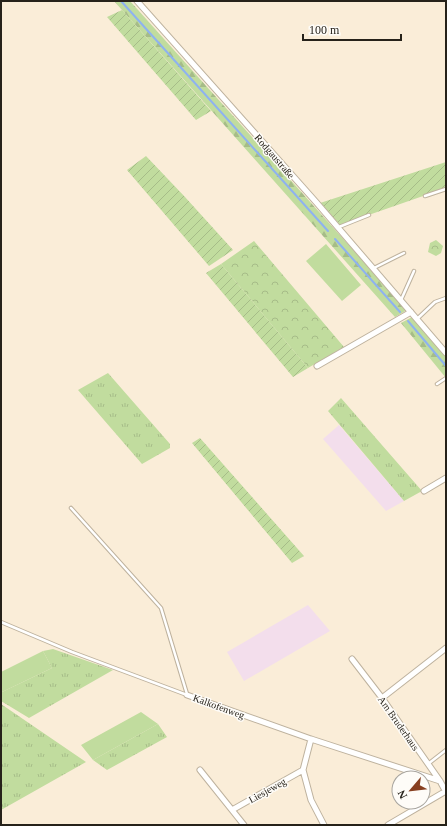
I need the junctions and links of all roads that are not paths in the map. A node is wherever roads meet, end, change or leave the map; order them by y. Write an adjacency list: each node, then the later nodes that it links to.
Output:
1 (137, 1): 5 (street, Rodgaustraße)
2 (446, 189): 3 (lane)
3 (424, 196)
4 (369, 216): 5 (lane)
5 (339, 228): 7 (street, Rodgaustraße)
6 (404, 253): 7 (lane)
7 (374, 268): 10 (street, Rodgaustraße)
8 (414, 271): 10 (lane)
9 (446, 298): 12 (lane)
10 (401, 300): 11 (street, Rodgaustraße)
11 (411, 312): 12 (street, Rodgaustraße); 14 (street)
12 (417, 318): 13 (street, Rodgaustraße)
13 (446, 353)
14 (317, 366)
15 (446, 378): 16 (lane)
16 (437, 384)
17 (446, 478): 18 (street)
18 (424, 490)
19 (71, 508): 23 (lane)
20 (1, 622): 23 (lane, Kalkofenweg)
21 (446, 648): 24 (street)
22 (352, 659): 24 (street, Am Bruderhaus)
23 (187, 695): 25 (street, Kalkofenweg)
24 (382, 698): 27 (street, Am Bruderhaus)
25 (311, 739): 29 (street); 30 (street, Kalkofenweg)
26 (446, 750): 27 (lane)
27 (428, 764): 30 (street, Am Bruderhaus)
28 (200, 770): 32 (street)
29 (303, 770): 32 (street, Liesjeweg); 34 (street)
30 (440, 781): 31 (street, Am Bruderhaus)
31 (445, 789): 35 (street)
32 (232, 810): 33 (street)
33 (244, 825)
34 (324, 825)
35 (388, 825)

